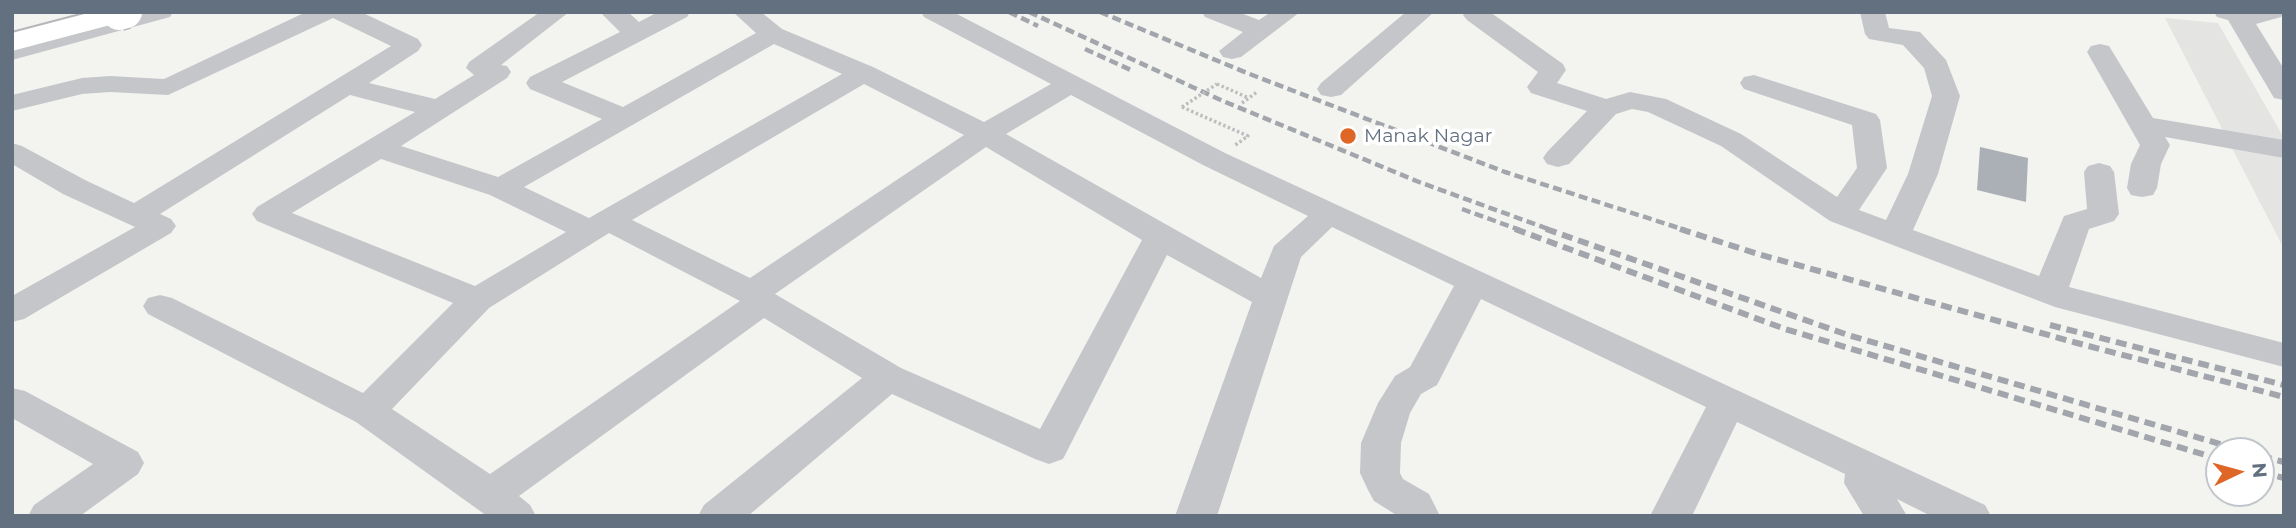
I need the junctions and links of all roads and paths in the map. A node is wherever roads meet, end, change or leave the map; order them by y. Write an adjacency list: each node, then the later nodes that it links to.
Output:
1 (69, 12): 18 (highway)
2 (161, 12): 17 (street)
3 (327, 12): 36 (street)
4 (340, 12): 31 (street)
5 (557, 12): 26 (street)
6 (612, 12): 20 (street)
7 (678, 12): 20 (street)
8 (746, 12): 21 (street)
9 (933, 12): 30 (street)
10 (1214, 12): 19 (street)
11 (1288, 12): 19 (street)
12 (1422, 12): 32 (street)
13 (1478, 12): 38 (street)
14 (1872, 12): 55 (street)
15 (2272, 12): 16 (street)
16 (2232, 14): 34 (street)
17 (123, 15): 22 (highway); 24 (street)
18 (12, 27)
19 (1262, 30): 23 (street)
20 (637, 33): 28 (street)
21 (774, 34): 27 (street); 40 (street)
22 (12, 42)
23 (1232, 51)
24 (12, 52)
25 (2100, 52): 41 (street)
26 (497, 72): 28 (street); 39 (street)
27 (863, 73): 42 (street); 54 (street)
28 (540, 83): 40 (street)
29 (1754, 83): 52 (street)
30 (1071, 84): 42 (street); 47 (street)
31 (346, 86): 39 (street); 53 (street)
32 (1331, 89)
33 (1257, 92): 35 (path)
34 (2284, 92)
35 (1249, 97): 37 (path); 47 (path, bridge)
36 (12, 103)
37 (1242, 103)
38 (1606, 108): 46 (street); 52 (street)
39 (439, 109): 43 (street)
40 (624, 118): 49 (street)
41 (2144, 125): 44 (street); 50 (street)
42 (985, 134): 56 (street); 59 (street)
43 (378, 148): 49 (street); 61 (street)
44 (2284, 149)
45 (12, 152): 53 (street)
46 (1558, 158)
47 (1214, 159): 51 (street)
48 (2099, 172): 58 (street)
49 (501, 188): 54 (street)
50 (2142, 188)
51 (1329, 213): 57 (street); 60 (street)
52 (1841, 214): 55 (street)
53 (136, 215): 63 (street)
54 (600, 226): 59 (street); 61 (street)
55 (1895, 234): 58 (street)
56 (1160, 237): 60 (street); 65 (street)
57 (1473, 281): 67 (street); 74 (street)
58 (2050, 292): 64 (street)
59 (758, 297): 65 (street); 70 (street)
60 (1269, 297): 73 (street)
61 (477, 300): 68 (street)
62 (159, 306): 68 (street)
63 (13, 310)
64 (2284, 355)
65 (888, 377): 72 (street)
66 (12, 401): 71 (street)
67 (1728, 401): 69 (street); 75 (street)
68 (369, 412): 70 (street)
69 (1865, 466): 76 (street); 77 (street)
70 (503, 505)
71 (49, 516)
72 (719, 516)
73 (1196, 516)
74 (1419, 516)
75 (1671, 516)
76 (1886, 516)
77 (1970, 516)

